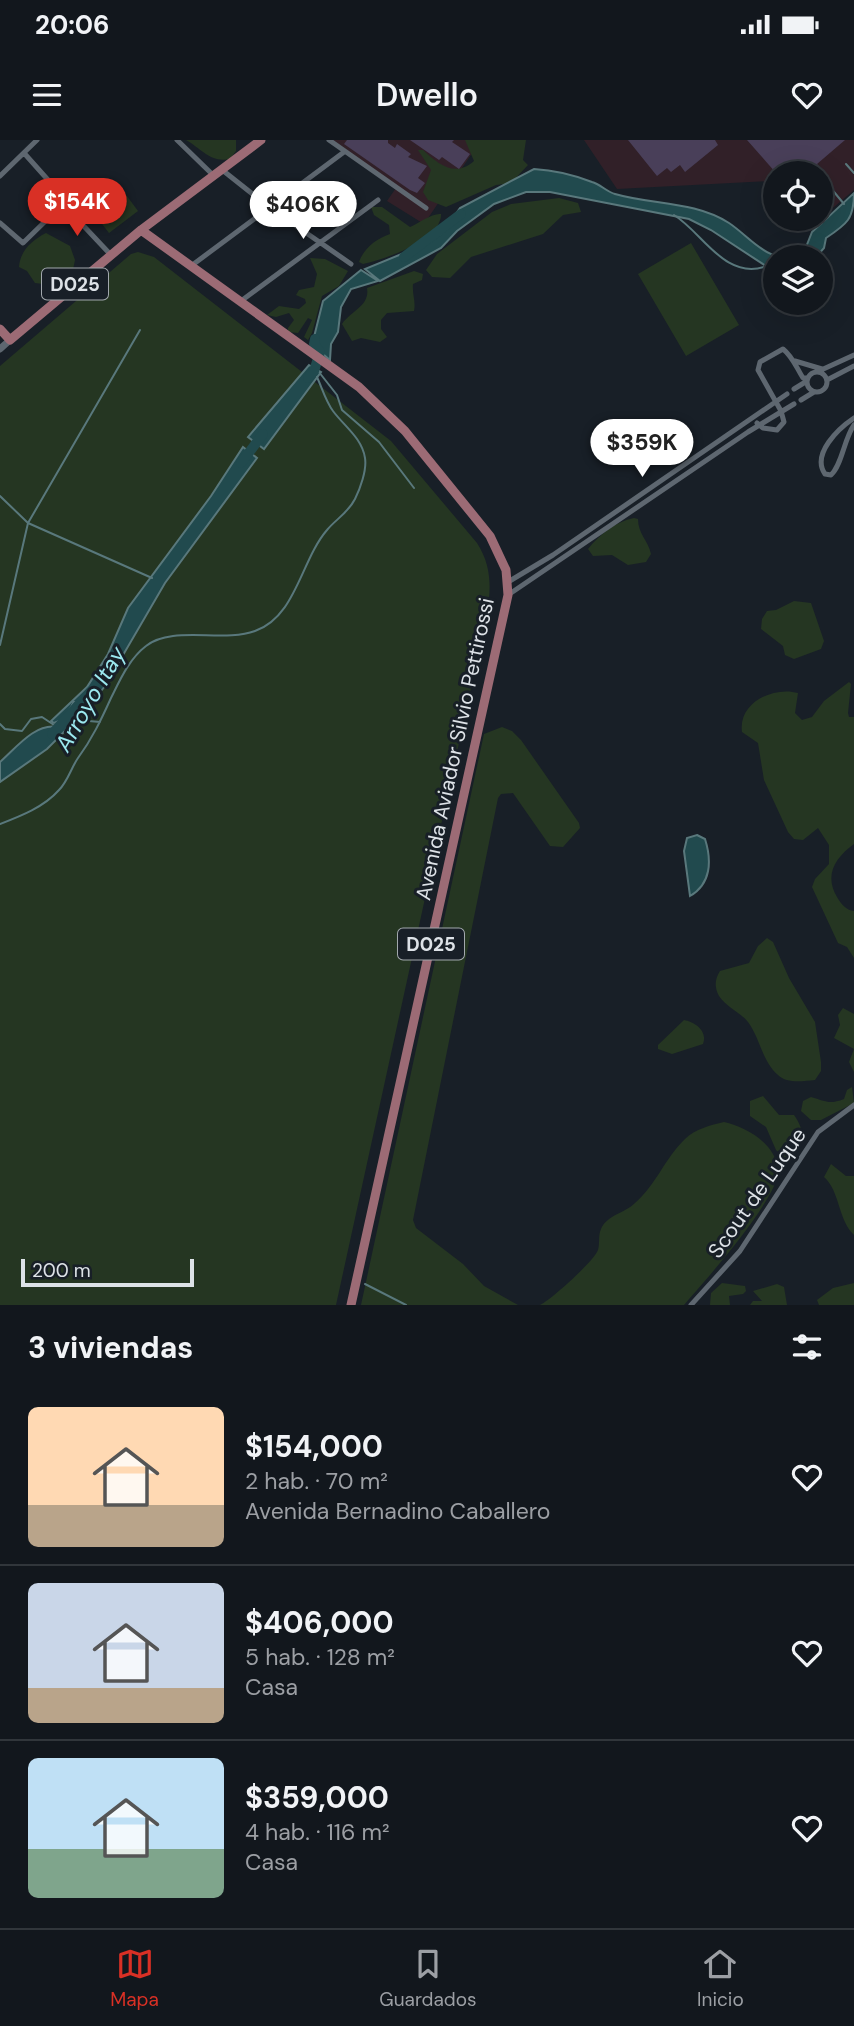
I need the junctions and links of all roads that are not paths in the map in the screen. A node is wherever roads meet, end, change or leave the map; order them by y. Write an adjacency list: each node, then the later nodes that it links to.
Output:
1 (37, 140): 6 (street)
2 (177, 140): 7 (street)
3 (261, 140): 7 (main road)
4 (328, 140): 5 (street)
5 (344, 152): 11 (street); 12 (street)
6 (24, 153): 8 (street); 10 (street)
7 (217, 172): 11 (street); 14 (main road)
8 (0, 176)
9 (378, 200): 15 (street)
10 (64, 205): 13 (street); 16 (street)
11 (269, 207): 15 (street); 18 (street)
12 (426, 208)
13 (0, 223)
14 (141, 230): 16 (main road, D025); 18 (main road, Avenida Aviador Silvio Pettirossi / D025)
15 (321, 244): 17 (street); 19 (street)
16 (110, 254): 21 (main road, D025)
17 (351, 264)
18 (191, 266): 19 (main road, Avenida Aviador Silvio Pettirossi / D025)
19 (241, 300): 42 (main road, Avenida Aviador Silvio Pettirossi / D025)
20 (0, 329): 21 (main road)
21 (10, 340): 22 (street)
22 (0, 349)
23 (854, 355): 26 (street)
24 (795, 361): 26 (street); 27 (street); 33 (street)
25 (854, 366): 28 (street)
26 (820, 371): 27 (street); 28 (street)
27 (807, 379): 29 (street); 30 (street)
28 (827, 380): 30 (street)
29 (794, 389)
30 (814, 392): 32 (street)
31 (787, 394): 33 (street)
32 (801, 400)
33 (775, 402): 35 (street); 36 (street)
34 (794, 404): 35 (street)
35 (781, 411): 38 (street); 38 (street)
36 (753, 417): 38 (street); 40 (street)
37 (854, 418): 39 (street)
38 (759, 425): 41 (street)
39 (854, 425)
40 (672, 474): 41 (street); 42 (street)
41 (677, 480): 43 (street)
42 (508, 582): 43 (main road, Avenida Aviador Silvio Pettirossi / D025)
43 (508, 595): 45 (main road, Avenida Aviador Silvio Pettirossi / D025)
44 (854, 1105): 46 (street, Scout de Luque)
45 (351, 1305)
46 (691, 1305)

